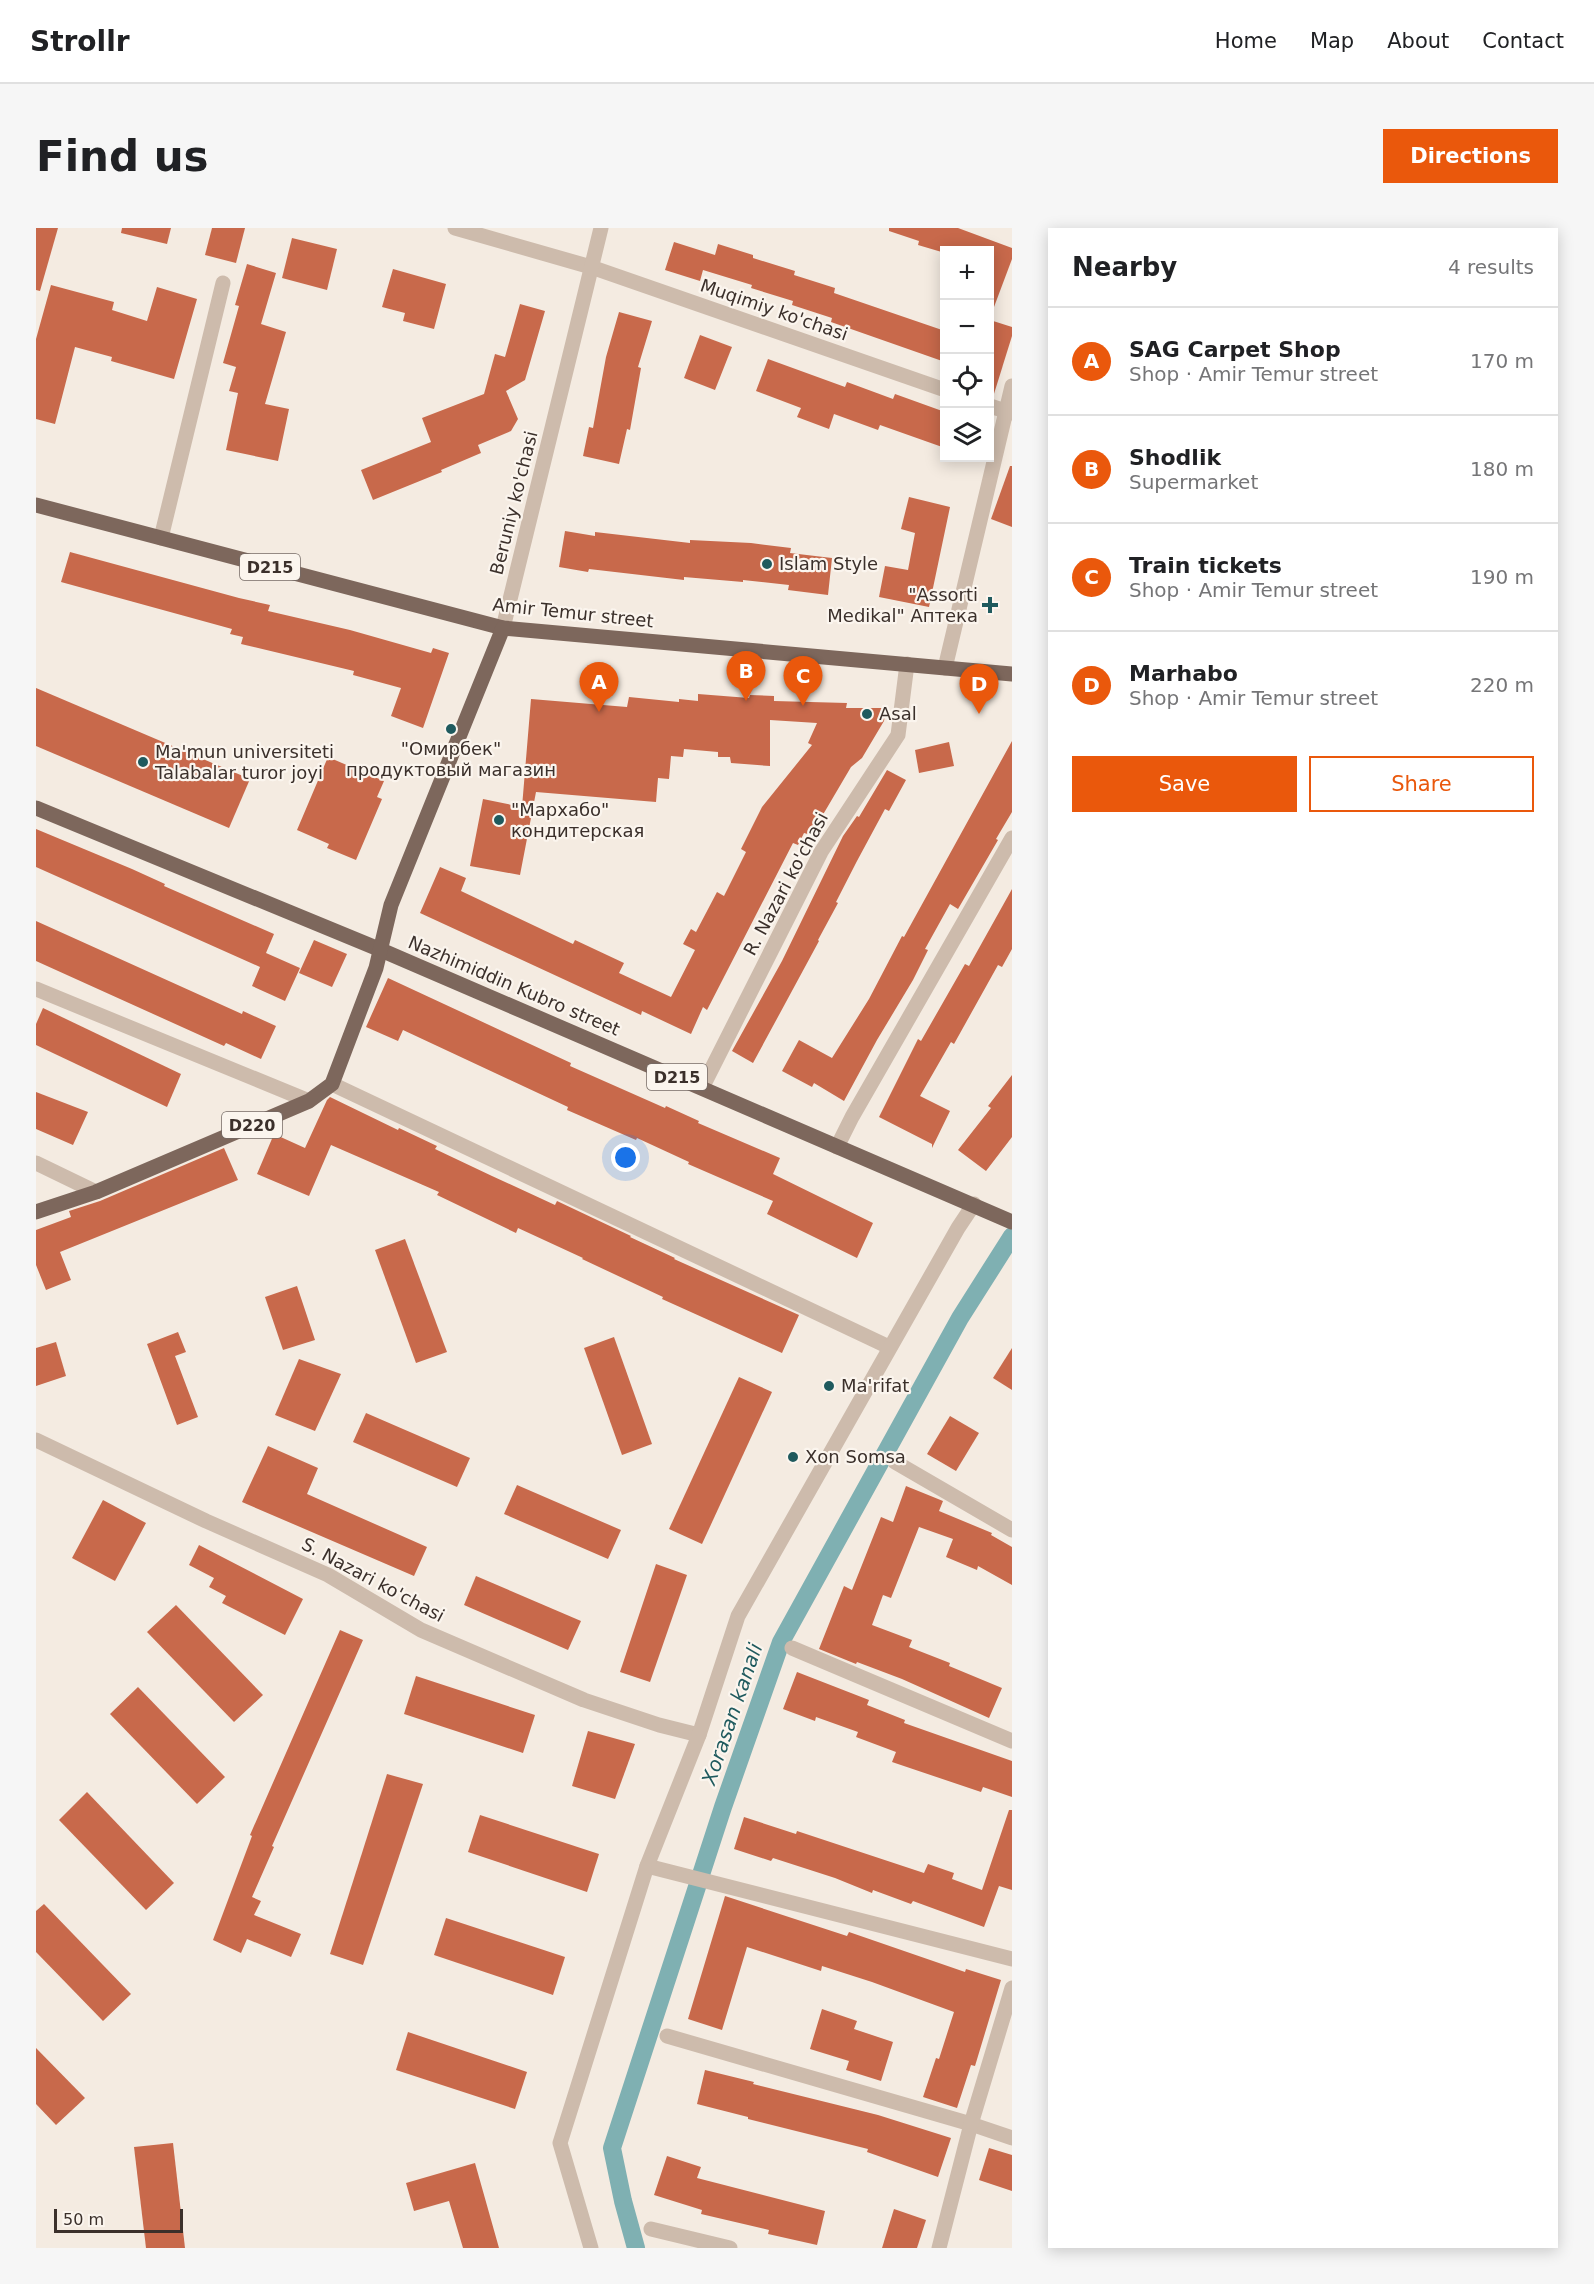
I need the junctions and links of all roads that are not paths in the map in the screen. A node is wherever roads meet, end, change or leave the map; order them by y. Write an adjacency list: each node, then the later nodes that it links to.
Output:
1 (455, 228): 3 (street, Muqimiy ko'chasi)
2 (602, 228): 3 (street, Beruniy ko'chasi)
3 (591, 267): 6 (street, Muqimiy ko'chasi); 11 (street, Beruniy ko'chasi)
4 (223, 283): 10 (street)
5 (1012, 387): 8 (street)
6 (940, 388)
7 (994, 407): 8 (street)
8 (1009, 412): 13 (street)
9 (36, 505): 10 (main road, Amir Temur street / D215)
10 (161, 538): 11 (main road, Amir Temur street / D215)
11 (503, 628): 12 (main road, Amir Temur street / D215); 17 (main road, Beruniy ko'chasi)
12 (907, 664): 13 (main road, Amir Temur street / D215); 20 (street, R. Nazari ko'chasi)
13 (945, 668): 14 (main road, Amir Temur street / D215)
14 (1012, 674)
15 (36, 808): 17 (main road, Nazhimiddin Kubro street / D215)
16 (1012, 838): 22 (street)
17 (381, 950): 19 (main road, Beruniy ko'chasi); 20 (main road, Nazhimiddin Kubro street / D215)
18 (36, 989): 21 (street)
19 (332, 1084): 21 (main road, D220); 28 (street)
20 (702, 1088): 22 (main road, Nazhimiddin Kubro street / D215)
21 (309, 1101): 24 (main road, D220)
22 (837, 1147): 25 (main road, Nazhimiddin Kubro street / D215)
23 (36, 1163): 24 (street)
24 (96, 1192): 26 (main road, D220)
25 (974, 1204): 27 (main road, D215); 28 (street)
26 (36, 1212)
27 (1012, 1222)
28 (889, 1347): 33 (street)
29 (36, 1440): 33 (street, S. Nazari ko'chasi)
30 (895, 1462): 31 (street)
31 (1012, 1530)
32 (792, 1648): 34 (street)
33 (699, 1735): 35 (street)
34 (1012, 1741)
35 (647, 1866): 36 (street); 42 (street)
36 (1012, 1959)
37 (1012, 1988): 39 (street)
38 (668, 2036): 39 (street)
39 (970, 2124): 40 (street); 44 (street)
40 (1012, 2139)
41 (651, 2229): 43 (street)
42 (591, 2248)
43 (730, 2248)
44 (939, 2248)

